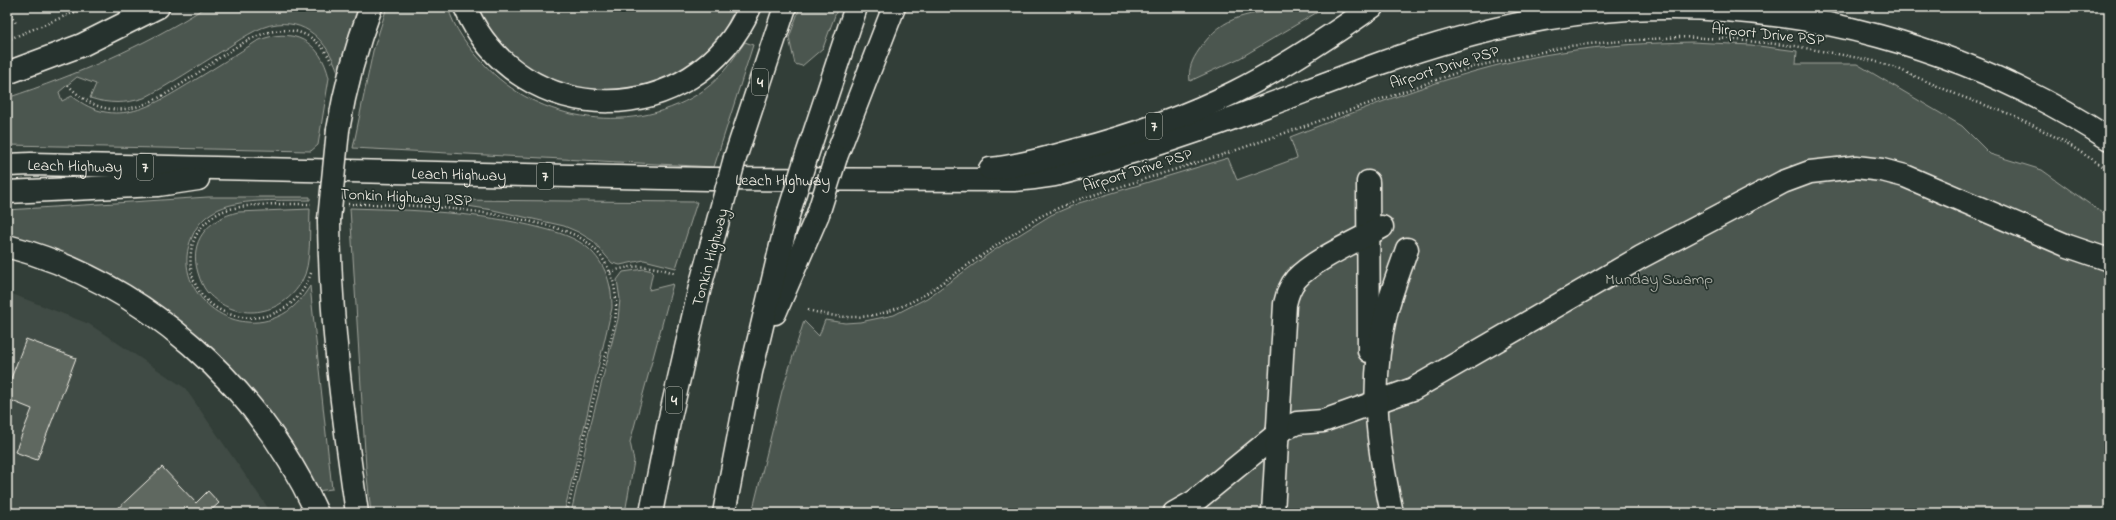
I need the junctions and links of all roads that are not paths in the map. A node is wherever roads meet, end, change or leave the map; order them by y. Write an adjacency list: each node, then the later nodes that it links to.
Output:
1 (158, 7): 10 (main road)
2 (371, 7): 26 (main road, bridge)
3 (465, 7): 4 (main road)
4 (750, 7)
5 (785, 7): 27 (main road, Tonkin Highway / 4, bridge)
6 (856, 7): 11 (main road)
7 (865, 7): 11 (main road)
8 (894, 7): 22 (main road, bridge)
9 (1372, 7): 15 (main road, 7)
10 (7, 73)
11 (822, 103): 22 (main road, bridge)
12 (2109, 139): 15 (main road)
13 (7, 165): 14 (main road, Leach Highway / 7)
14 (260, 170): 15 (main road, Leach Highway / 7); 17 (main road)
15 (911, 180)
16 (1368, 182): 18 (main road)
17 (7, 192)
18 (1375, 231): 23 (main road); 24 (main road)
19 (7, 246): 25 (main road)
20 (1407, 249): 23 (main road)
21 (2109, 260): 23 (main road)
22 (751, 372): 28 (main road)
23 (1375, 403): 24 (main road); 31 (main road)
24 (1277, 434): 29 (main road); 30 (main road)
25 (317, 513)
26 (357, 513)
27 (651, 513)
28 (724, 513)
29 (1174, 513)
30 (1273, 513)
31 (1392, 513)

